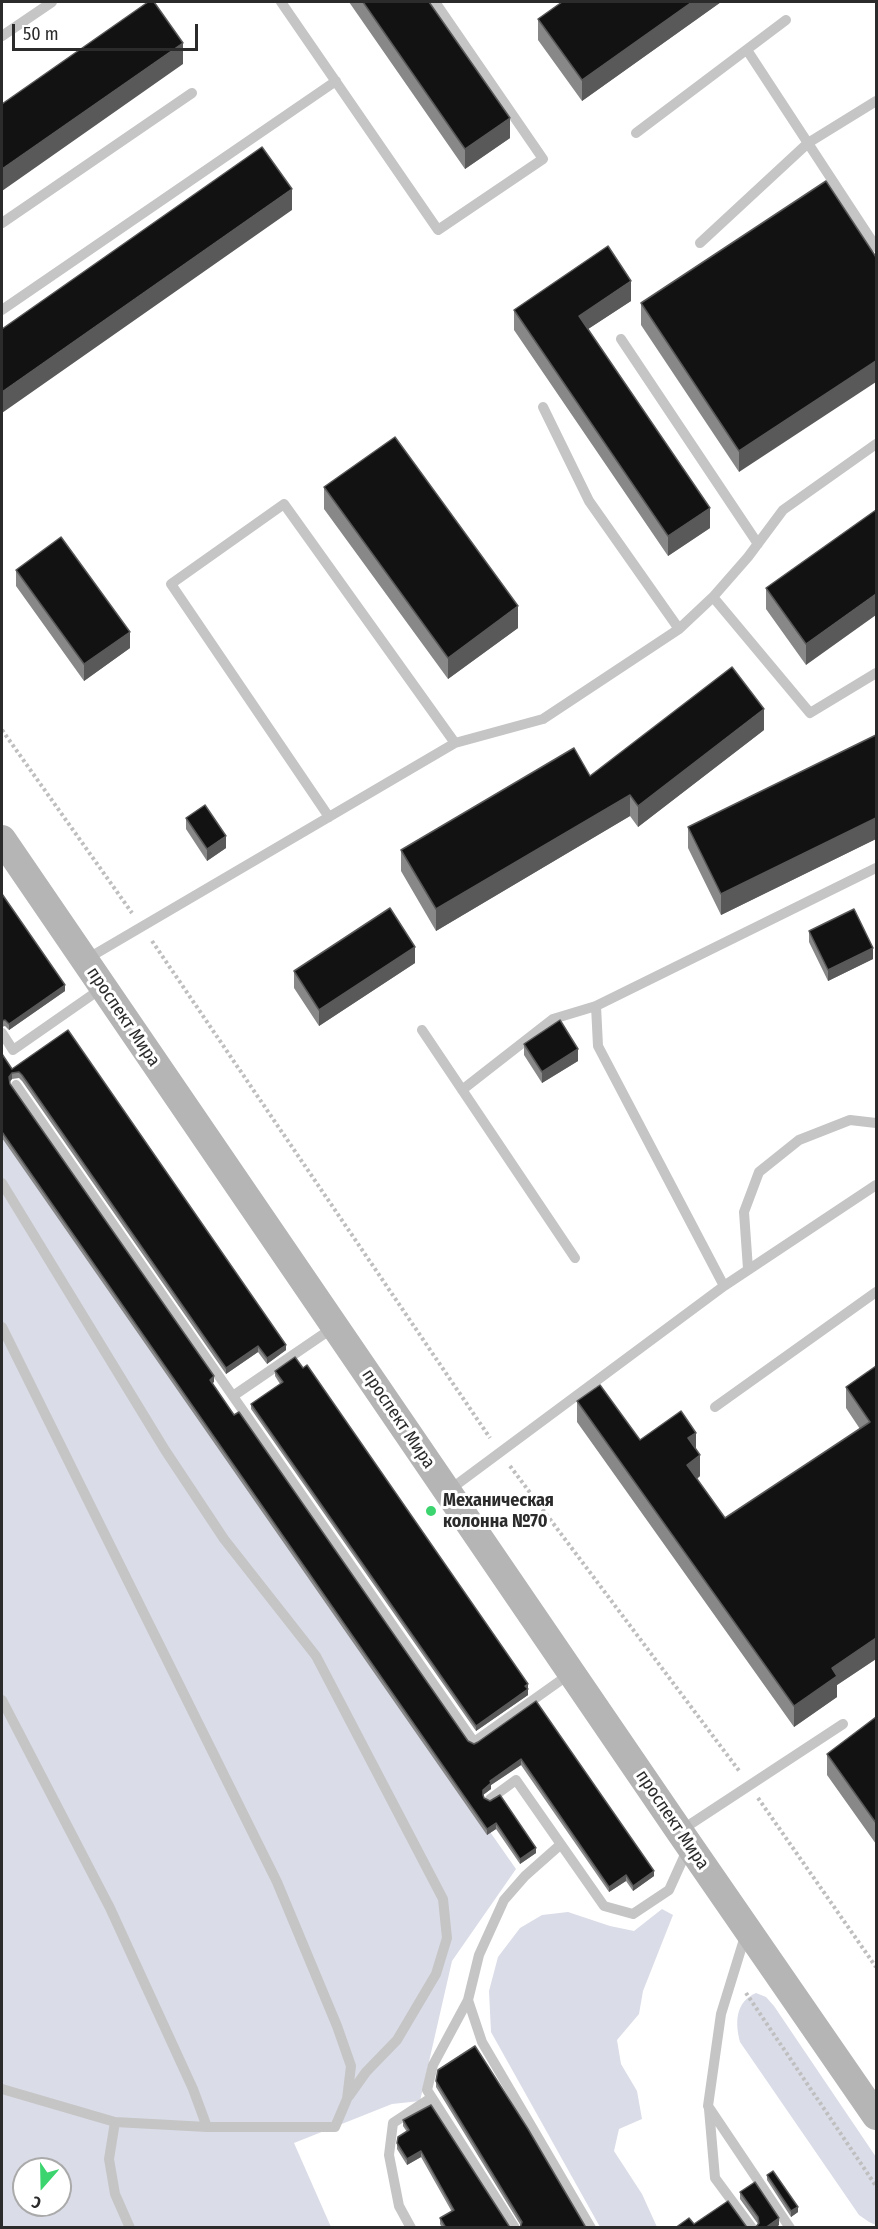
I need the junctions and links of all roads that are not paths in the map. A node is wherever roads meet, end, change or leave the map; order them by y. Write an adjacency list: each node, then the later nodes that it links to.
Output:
1 (52, 2): 5 (lane)
2 (281, 2): 7 (lane)
3 (435, 2): 7 (lane)
4 (786, 21): 6 (lane)
5 (2, 36)
6 (747, 50): 10 (lane); 11 (lane)
7 (336, 81): 15 (lane)
8 (192, 93): 12 (lane)
9 (876, 101): 11 (lane)
10 (636, 133)
11 (808, 143): 13 (lane); 14 (lane)
12 (2, 223)
13 (700, 243)
14 (876, 247)
15 (2, 310)
16 (621, 339): 19 (lane)
17 (543, 406): 21 (lane)
18 (876, 444): 19 (lane)
19 (758, 544): 20 (lane)
20 (713, 597): 21 (lane); 22 (lane)
21 (679, 629): 23 (lane)
22 (876, 673)
23 (455, 743): 24 (lane); 24 (lane)
24 (329, 817): 27 (lane)
25 (2, 839): 27 (street, проспект Мира)
26 (876, 868): 29 (lane)
27 (84, 960): 28 (street, проспект Мира)
28 (103, 988): 31 (lane); 41 (street, проспект Мира)
29 (596, 1006): 33 (lane); 39 (lane)
30 (422, 1030): 33 (lane)
31 (2, 1033)
32 (16, 1085): 43 (lane)
33 (462, 1090): 37 (lane)
34 (876, 1123): 38 (lane)
35 (2, 1183): 56 (lane)
36 (876, 1185): 38 (lane)
37 (575, 1258)
38 (748, 1269): 39 (lane)
39 (724, 1286): 45 (lane)
40 (876, 1292): 44 (lane)
41 (334, 1326): 43 (lane); 45 (street, проспект Мира)
42 (2, 1327): 56 (lane)
43 (233, 1396): 46 (lane)
44 (715, 1407)
45 (447, 1492): 46 (street, проспект Мира)
46 (571, 1672): 50 (street, проспект Мира)
47 (2, 1700): 60 (lane)
48 (843, 1724): 50 (lane)
49 (490, 1799): 51 (lane)
50 (684, 1838): 51 (lane); 52 (street, проспект Мира)
51 (561, 1845): 53 (lane)
52 (747, 1930): 57 (lane); 58 (street, проспект Мира)
53 (468, 2000): 55 (lane); 64 (lane)
54 (2, 2089): 59 (lane)
55 (431, 2098): 62 (lane); 63 (lane)
56 (347, 2099): 60 (lane)
57 (708, 2106): 65 (lane); 66 (lane)
58 (876, 2116)
59 (115, 2122): 60 (lane); 61 (lane)
60 (207, 2127)
61 (130, 2228)
62 (411, 2228)
63 (515, 2228)
64 (591, 2228)
65 (752, 2228)
66 (790, 2228)

